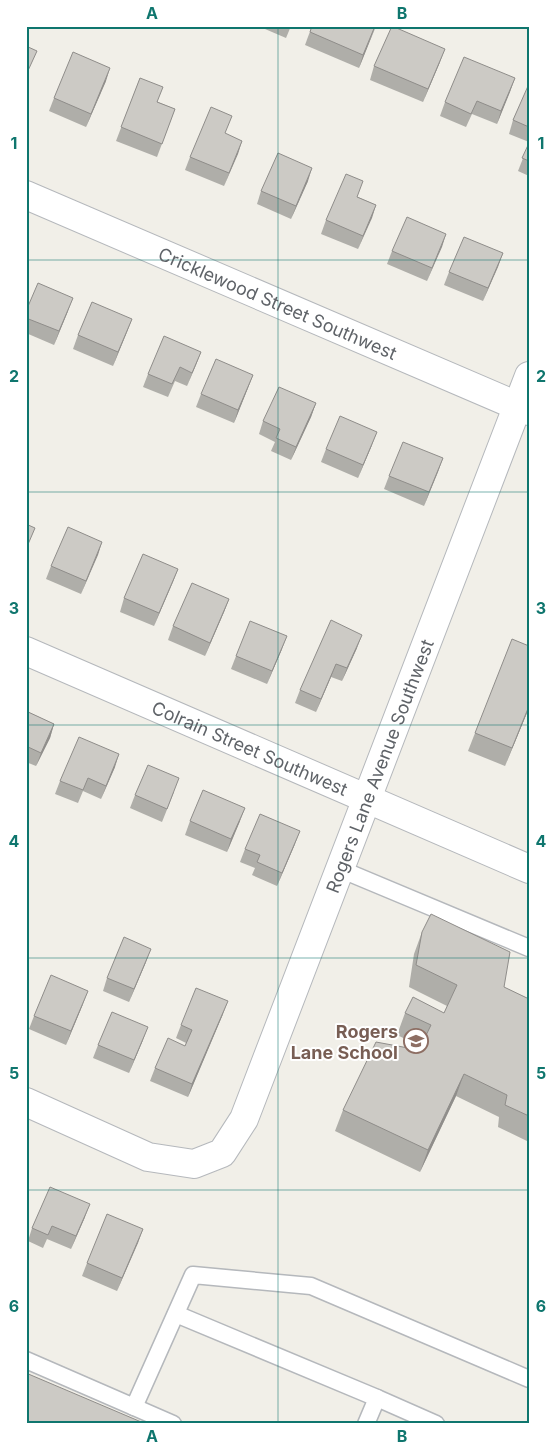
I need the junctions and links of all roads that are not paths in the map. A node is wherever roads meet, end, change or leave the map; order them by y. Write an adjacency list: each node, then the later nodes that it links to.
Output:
1 (26, 195): 3 (street, Cricklewood Street Southwest)
2 (529, 376): 3 (street, Rogers Lane Avenue Southwest)
3 (523, 408): 5 (street, Rogers Lane Avenue Southwest)
4 (26, 651): 5 (street, Colrain Street Southwest)
5 (367, 799): 6 (street, Rogers Lane Avenue Southwest); 7 (street, Colrain Street Southwest)
6 (340, 869): 8 (lane); 9 (street, Rogers Lane Avenue Southwest)
7 (529, 869)
8 (529, 948)
9 (26, 1102)
10 (176, 1314): 12 (lane); 13 (lane); 14 (lane)
11 (26, 1360): 14 (lane)
12 (529, 1379)
13 (378, 1398): 16 (lane); 17 (lane)
14 (134, 1407): 15 (lane)
15 (173, 1424)
16 (366, 1424)
17 (436, 1424)

